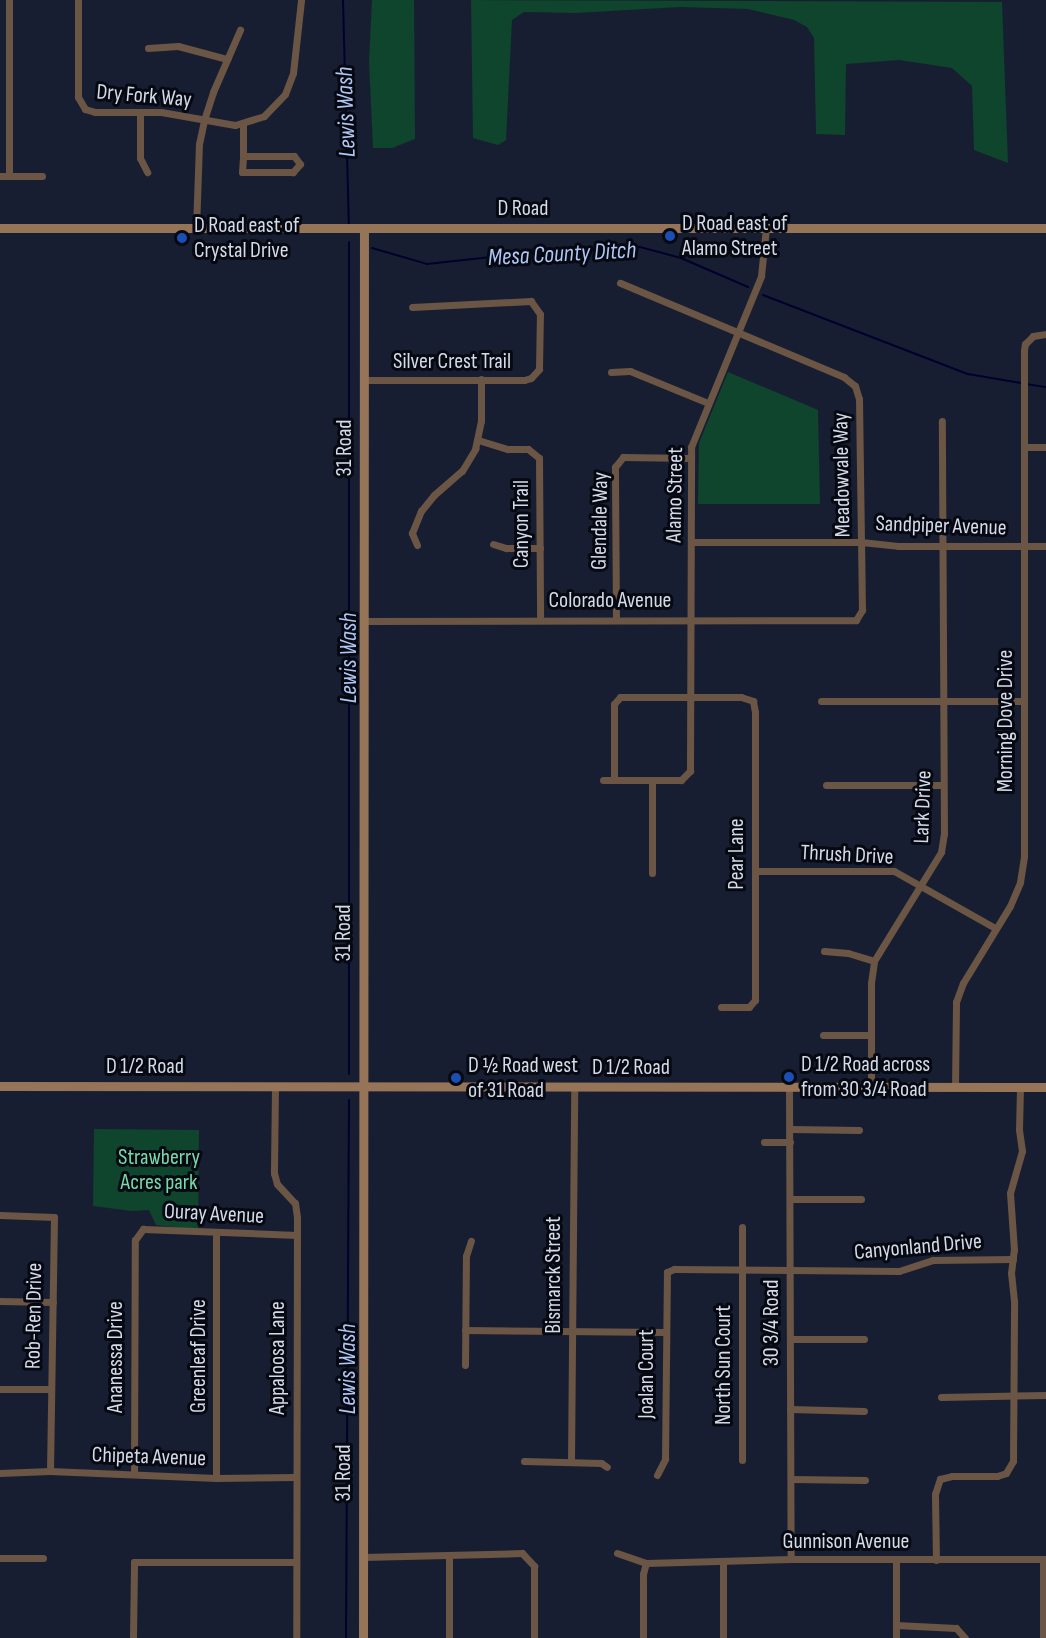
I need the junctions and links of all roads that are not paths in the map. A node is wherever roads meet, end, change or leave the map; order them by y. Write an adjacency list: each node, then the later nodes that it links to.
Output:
1 (9, 0): 5 (street)
2 (78, 0): 13 (street, Dry Fork Way)
3 (301, 0): 15 (street)
4 (0, 23): 5 (street)
5 (9, 23): 10 (street)
6 (240, 30): 8 (street)
7 (148, 48): 8 (street)
8 (227, 59): 14 (street)
9 (0, 84): 10 (street)
10 (9, 84): 12 (street)
11 (0, 111): 12 (street)
12 (9, 111): 19 (street)
13 (140, 112): 14 (street, Dry Fork Way); 17 (street)
14 (204, 120): 15 (street, Dry Fork Way); 24 (street)
15 (243, 124): 16 (street)
16 (243, 156): 16 (street)
17 (147, 172)
18 (0, 176): 19 (street)
19 (9, 176): 20 (street)
20 (42, 176)
21 (0, 228): 24 (street, D Road)
22 (766, 228): 23 (street, D Road); 25 (street, D Road); 28 (street, Alamo Street)
23 (1046, 228)
24 (196, 229): 25 (street, D Road)
25 (364, 229): 31 (street, 31 Road)
26 (620, 283): 28 (street)
27 (412, 307): 32 (street, Silver Crest Trail)
28 (737, 332): 33 (street, Alamo Street); 40 (street, Meadowvale Way)
29 (1046, 334): 36 (street, Morning Dove Drive)
30 (611, 372): 33 (street)
31 (364, 380): 32 (street, Silver Crest Trail); 51 (street, 31 Road)
32 (481, 380): 35 (street)
33 (708, 403): 38 (street, Alamo Street)
34 (942, 420): 43 (street, Lark Drive)
35 (478, 440): 42 (street); 46 (street, Canyon Trail)
36 (1024, 447): 37 (street); 44 (street, Morning Dove Drive)
37 (1046, 447)
38 (691, 458): 39 (street, Alamo Street); 47 (street, Glendale Way)
39 (691, 542): 40 (street, Sandpiper Avenue); 48 (street, Alamo Street)
40 (861, 542): 43 (street, Sandpiper Avenue); 50 (street, Meadowvale Way)
41 (493, 544): 46 (street)
42 (417, 545)
43 (942, 546): 44 (street, Sandpiper Avenue); 54 (street, Lark Drive)
44 (1024, 546): 45 (street, Sandpiper Avenue); 55 (street, Morning Dove Drive)
45 (1046, 546)
46 (540, 549): 49 (street, Canyon Trail)
47 (616, 619): 48 (street, Colorado Avenue); 49 (street, Colorado Avenue)
48 (691, 619): 50 (street, Colorado Avenue); 52 (street, Alamo Street)
49 (540, 620): 51 (street, Colorado Avenue)
50 (856, 620)
51 (365, 621): 72 (street, 31 Road)
52 (691, 697): 57 (street); 58 (street, Alamo Street); 61 (street, Pear Lane)
53 (821, 701): 54 (street)
54 (941, 701): 55 (street); 60 (street, Lark Drive)
55 (1023, 701): 64 (street, Morning Dove Drive)
56 (603, 780): 57 (street)
57 (614, 780): 58 (street)
58 (652, 780): 62 (street)
59 (826, 785): 60 (street)
60 (943, 785): 63 (street, Lark Drive)
61 (755, 871): 63 (street, Thrush Drive); 67 (street, Pear Lane)
62 (652, 873)
63 (921, 885): 64 (street, Thrush Drive); 66 (street, Lark Drive)
64 (995, 928): 76 (street, Morning Dove Drive)
65 (825, 951): 66 (street)
66 (874, 961): 69 (street, Lark Drive)
67 (721, 1007)
68 (823, 1035): 69 (street)
69 (871, 1035): 75 (street, Lark Drive)
70 (0, 1086): 71 (street, D 1/2 Road)
71 (275, 1087): 72 (street, D 1/2 Road); 88 (street, Appaloosa Lane)
72 (363, 1087): 73 (street, D 1/2 Road); 124 (street, 31 Road)
73 (574, 1087): 74 (street, D 1/2 Road); 98 (street, Bismarck Street)
74 (789, 1087): 75 (street, D 1/2 Road); 79 (street, 30 3/4 Road)
75 (871, 1087): 76 (street, D 1/2 Road)
76 (955, 1087): 77 (street, D 1/2 Road)
77 (1020, 1087): 78 (street, D 1/2 Road); 91 (street)
78 (1046, 1087)
79 (790, 1129): 80 (street); 82 (street, 30 3/4 Road)
80 (859, 1130)
81 (764, 1142): 82 (street)
82 (790, 1142): 83 (street, 30 3/4 Road)
83 (790, 1199): 84 (street); 93 (street, 30 3/4 Road)
84 (861, 1199)
85 (0, 1215): 96 (street, Rob-Ren Drive)
86 (742, 1227): 92 (street, North Sun Court)
87 (216, 1234): 88 (street, Ouray Avenue); 89 (street, Ouray Avenue); 119 (street, Greenleaf Drive)
88 (297, 1236): 118 (street, Appaloosa Lane)
89 (135, 1240): 116 (street, Ananessa Drive)
90 (471, 1241): 97 (street)
91 (1012, 1259): 93 (street, Canyonland Drive); 106 (street)
92 (742, 1269): 93 (street, Canyonland Drive); 94 (street, Canyonland Drive); 111 (street, North Sun Court)
93 (790, 1269): 100 (street, 30 3/4 Road)
94 (667, 1272): 99 (street, Joalan Court)
95 (0, 1301): 96 (street)
96 (53, 1302): 104 (street, Rob-Ren Drive)
97 (465, 1330): 98 (street); 102 (street)
98 (572, 1331): 99 (street); 112 (street, Bismarck Street)
99 (664, 1332): 117 (street, Joalan Court)
100 (790, 1339): 101 (street); 108 (street, 30 3/4 Road)
101 (864, 1339)
102 (465, 1365)
103 (0, 1389): 104 (street)
104 (51, 1389): 114 (street, Rob-Ren Drive)
105 (1046, 1395): 106 (street)
106 (1013, 1396): 107 (street); 130 (street)
107 (941, 1397)
108 (790, 1408): 109 (street); 120 (street, 30 3/4 Road)
109 (864, 1411)
110 (524, 1461): 112 (street)
111 (742, 1461)
112 (571, 1462): 113 (street)
113 (607, 1467)
114 (50, 1471): 115 (street, Chipeta Avenue); 116 (street, Chipeta Avenue)
115 (0, 1473)
116 (134, 1474): 119 (street, Chipeta Avenue)
117 (657, 1475)
118 (296, 1477): 119 (street, Chipeta Avenue); 131 (street, Appaloosa Lane)
119 (216, 1478)
120 (790, 1479): 121 (street); 127 (street, 30 3/4 Road)
121 (865, 1480)
122 (617, 1553): 133 (street, Gunnison Avenue)
123 (449, 1555): 124 (street); 139 (street); 140 (street)
124 (363, 1557): 138 (street, 31 Road)
125 (0, 1558): 126 (street)
126 (43, 1558)
127 (791, 1559): 129 (street, Gunnison Avenue); 132 (street, Gunnison Avenue)
128 (1044, 1559): 130 (street, Gunnison Avenue); 135 (street)
129 (896, 1560): 130 (street, Gunnison Avenue); 134 (street)
130 (936, 1560)
131 (296, 1562): 136 (street); 137 (street, Appaloosa Lane)
132 (723, 1562): 133 (street, Gunnison Avenue); 142 (street)
133 (646, 1563): 141 (street)
134 (896, 1625): 143 (street); 144 (street)
135 (1044, 1629): 145 (street)
136 (134, 1638)
137 (297, 1638)
138 (363, 1638)
139 (449, 1638)
140 (534, 1638)
141 (643, 1638)
142 (723, 1638)
143 (896, 1638)
144 (965, 1638)
145 (1043, 1638)

